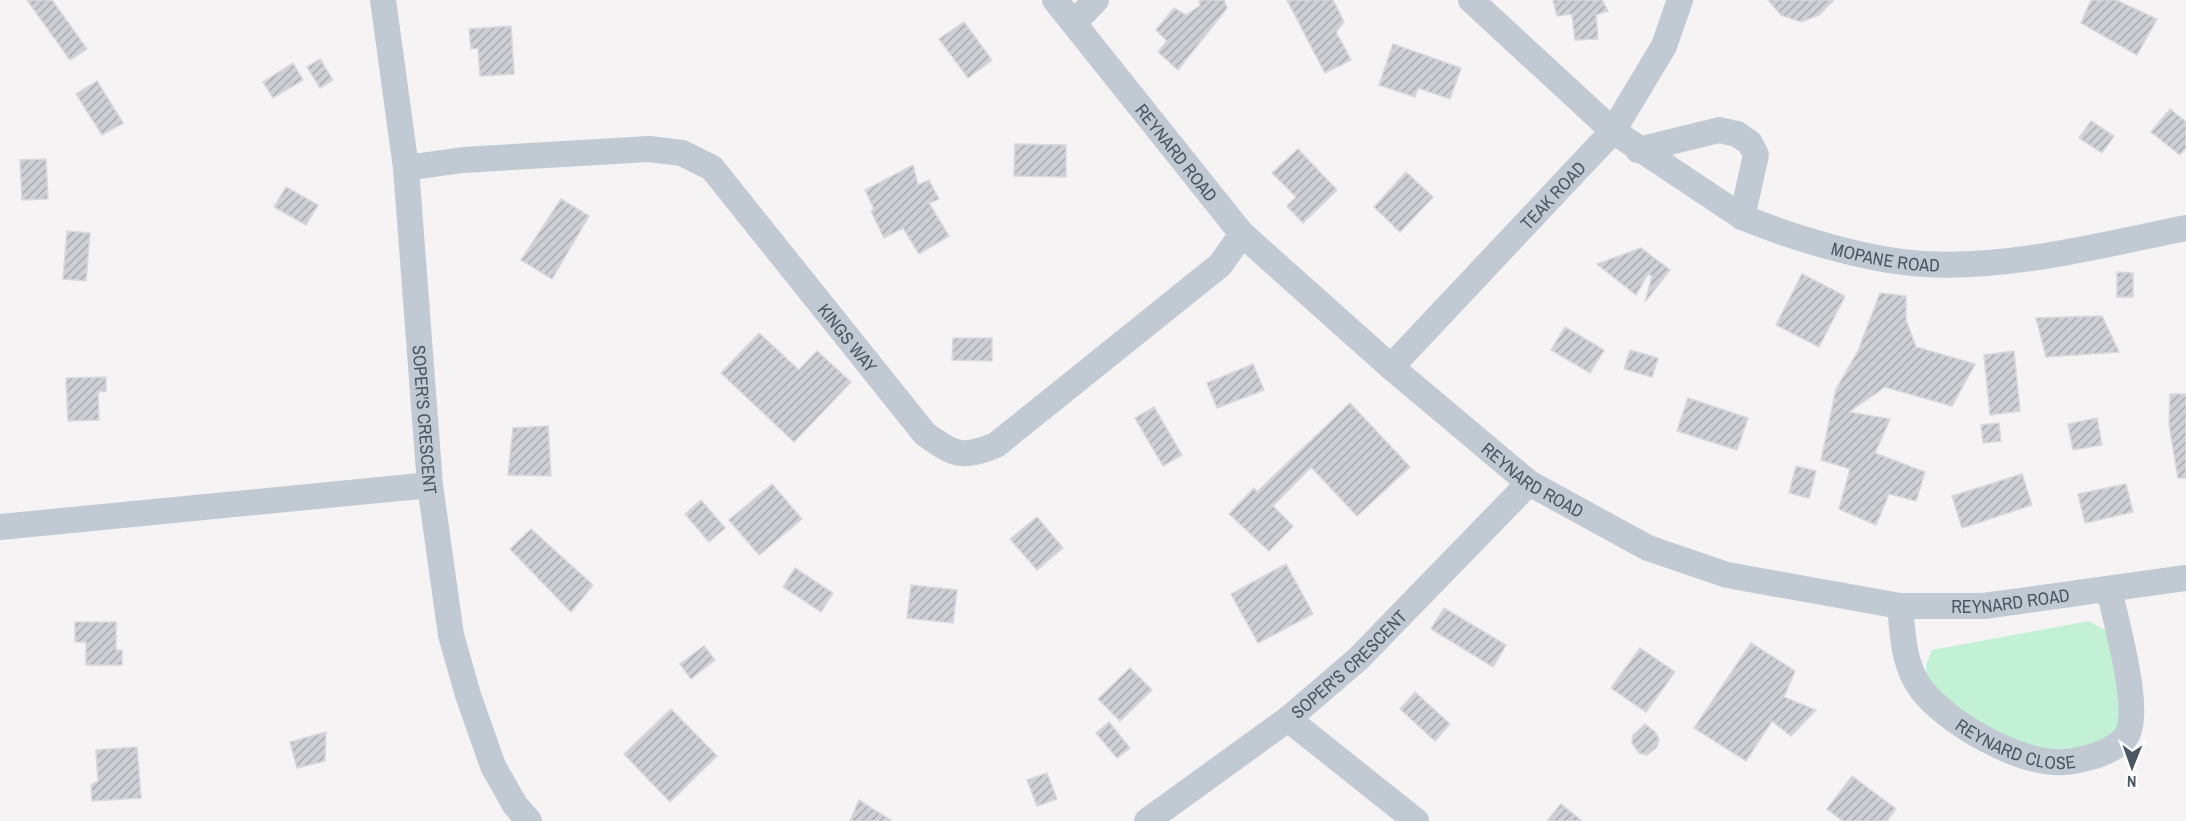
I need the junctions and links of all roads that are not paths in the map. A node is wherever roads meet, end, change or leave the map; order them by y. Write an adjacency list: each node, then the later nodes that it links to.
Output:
1 (383, 0): 9 (street, SOPER'S CRESCENT)
2 (1055, 0): 6 (street, REYNARD ROAD)
3 (1096, 0): 6 (street)
4 (1471, 0): 7 (street, MOPANE ROAD)
5 (1680, 0): 7 (street, TEAK ROAD)
6 (1074, 24): 12 (street, REYNARD ROAD)
7 (1613, 131): 8 (street, MOPANE ROAD); 13 (street, TEAK ROAD)
8 (1638, 150): 10 (street, MOPANE ROAD); 10 (street)
9 (406, 168): 12 (street, KINGS WAY); 15 (street, SOPER'S CRESCENT)
10 (1742, 217): 11 (street, MOPANE ROAD)
11 (2186, 228)
12 (1242, 234): 13 (street, REYNARD ROAD)
13 (1391, 367): 14 (street, REYNARD ROAD)
14 (1529, 483): 19 (street, REYNARD ROAD); 20 (street, SOPER'S CRESCENT)
15 (430, 485): 16 (street); 21 (street, SOPER'S CRESCENT)
16 (0, 527)
17 (2186, 578): 18 (street, REYNARD ROAD)
18 (2109, 589): 19 (street, REYNARD ROAD); 19 (street, REYNARD CLOSE)
19 (1900, 606)
20 (1288, 719): 22 (street, SOPER'S CRESCENT); 23 (street)
21 (529, 821)
22 (1147, 821)
23 (1416, 821)

